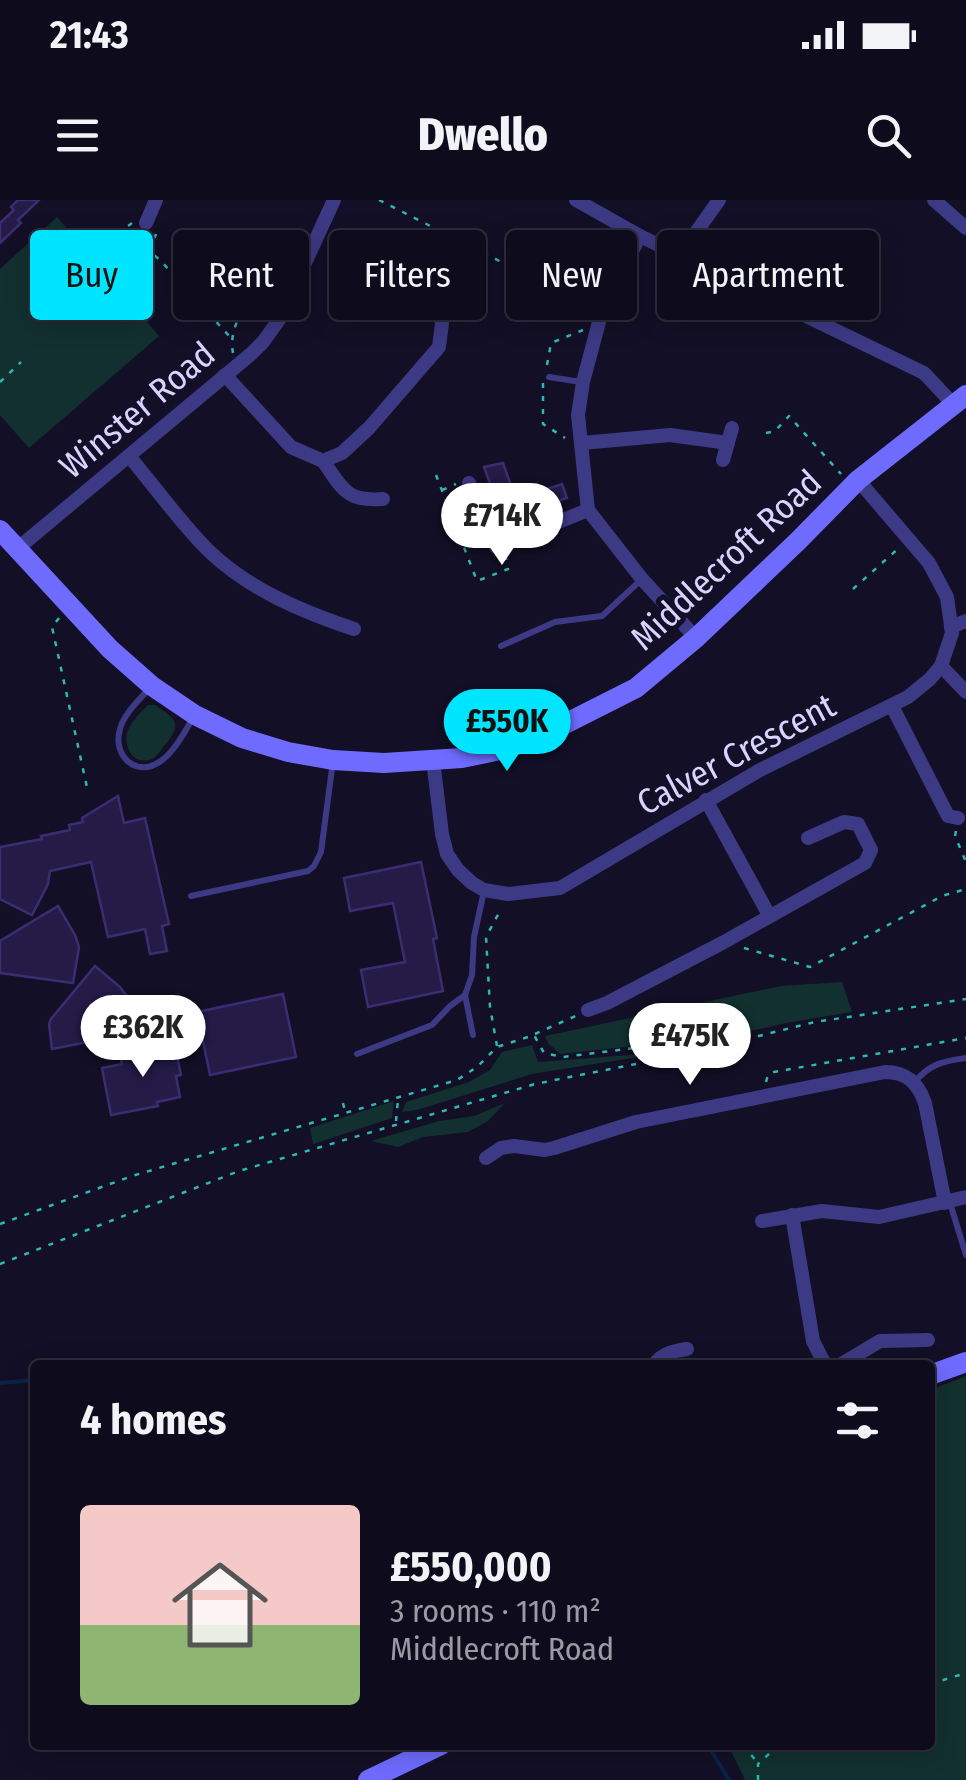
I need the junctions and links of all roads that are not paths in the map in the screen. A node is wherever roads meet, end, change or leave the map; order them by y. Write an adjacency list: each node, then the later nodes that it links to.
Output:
1 (156, 200): 6 (street)
2 (334, 200): 13 (street, Winster Road)
3 (576, 200): 9 (street)
4 (720, 200): 8 (street)
5 (934, 200): 7 (street)
6 (140, 222)
7 (966, 228)
8 (698, 230)
9 (640, 236): 10 (street); 15 (street)
10 (657, 244)
11 (441, 320): 20 (street)
12 (814, 320): 16 (street)
13 (225, 375): 18 (street, Winster Road); 20 (street)
14 (549, 377): 15 (lane)
15 (582, 382): 17 (street)
16 (960, 400): 22 (street, Middlecroft Road)
17 (582, 443): 19 (street); 24 (street)
18 (130, 456): 26 (street, Winster Road); 29 (street)
19 (723, 460)
20 (323, 461): 23 (street)
21 (469, 483): 24 (street)
22 (855, 483): 28 (street); 30 (street, Middlecroft Road)
23 (383, 499)
24 (588, 510): 27 (street)
25 (0, 530): 26 (street, Middlecroft Road)
26 (17, 549): 33 (street, Middlecroft Road)
27 (642, 579): 30 (street); 31 (lane)
28 (959, 624): 32 (street)
29 (354, 629)
30 (696, 638): 38 (street, Middlecroft Road)
31 (500, 646)
32 (941, 666): 34 (street); 35 (street, Calver Crescent)
33 (152, 686): 36 (street, Middlecroft Road); 36 (lane)
34 (966, 692)
35 (892, 706): 39 (street, Calver Crescent); 40 (street)
36 (195, 715): 37 (street, Middlecroft Road)
37 (333, 760): 38 (street, Middlecroft Road); 43 (lane)
38 (433, 760): 42 (street)
39 (706, 800): 42 (street, Calver Crescent); 44 (street)
40 (962, 819)
41 (808, 838): 44 (street)
42 (484, 890): 45 (lane)
43 (190, 896)
44 (769, 916): 46 (street)
45 (465, 995): 47 (lane); 48 (lane)
46 (588, 1010)
47 (472, 1034)
48 (357, 1054)
49 (966, 1058): 50 (lane)
50 (914, 1083): 51 (street); 53 (street)
51 (486, 1158)
52 (966, 1197): 53 (street)
53 (947, 1202): 54 (street); 56 (lane)
54 (792, 1215): 55 (street); 60 (street)
55 (762, 1221)
56 (966, 1255)
57 (928, 1340): 61 (street)
58 (687, 1348): 59 (street)
59 (658, 1360)
60 (822, 1360)
61 (849, 1360)
62 (966, 1362): 63 (street)
63 (935, 1372)
64 (433, 1750): 65 (street)
65 (392, 1776): 66 (street)
66 (368, 1780)

